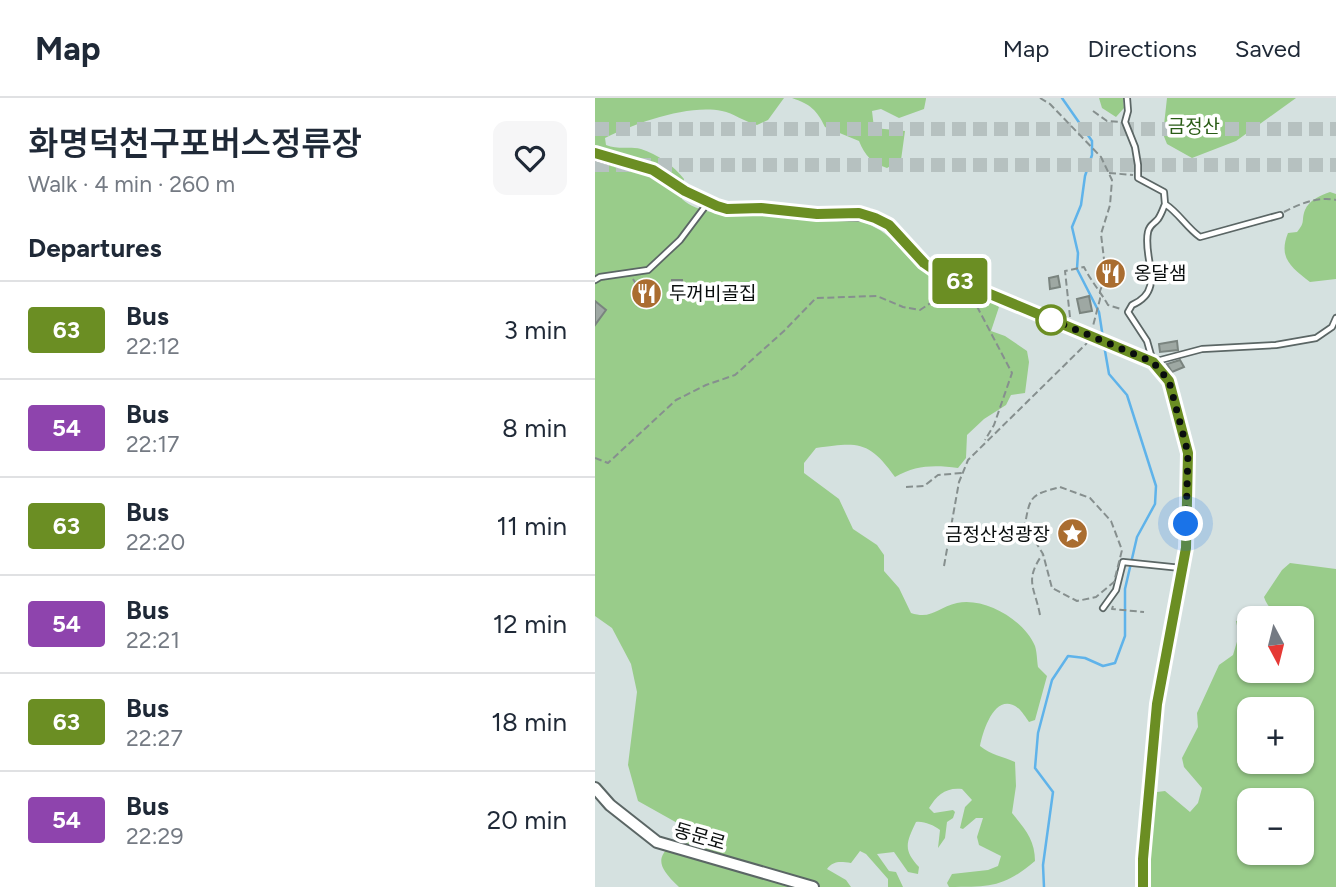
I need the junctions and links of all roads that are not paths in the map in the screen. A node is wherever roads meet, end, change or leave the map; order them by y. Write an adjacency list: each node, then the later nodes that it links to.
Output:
1 (1127, 98): 4 (lane)
2 (595, 153): 3 (main road)
3 (708, 203): 6 (lane); 8 (main road)
4 (1165, 204): 5 (lane); 8 (lane)
5 (1280, 215)
6 (595, 280)
7 (1336, 318): 8 (lane)
8 (1153, 362): 9 (main road)
9 (1182, 568): 10 (lane); 13 (main road)
10 (1103, 608)
11 (595, 788): 12 (main road, 동문로)
12 (813, 887)
13 (1143, 887)

